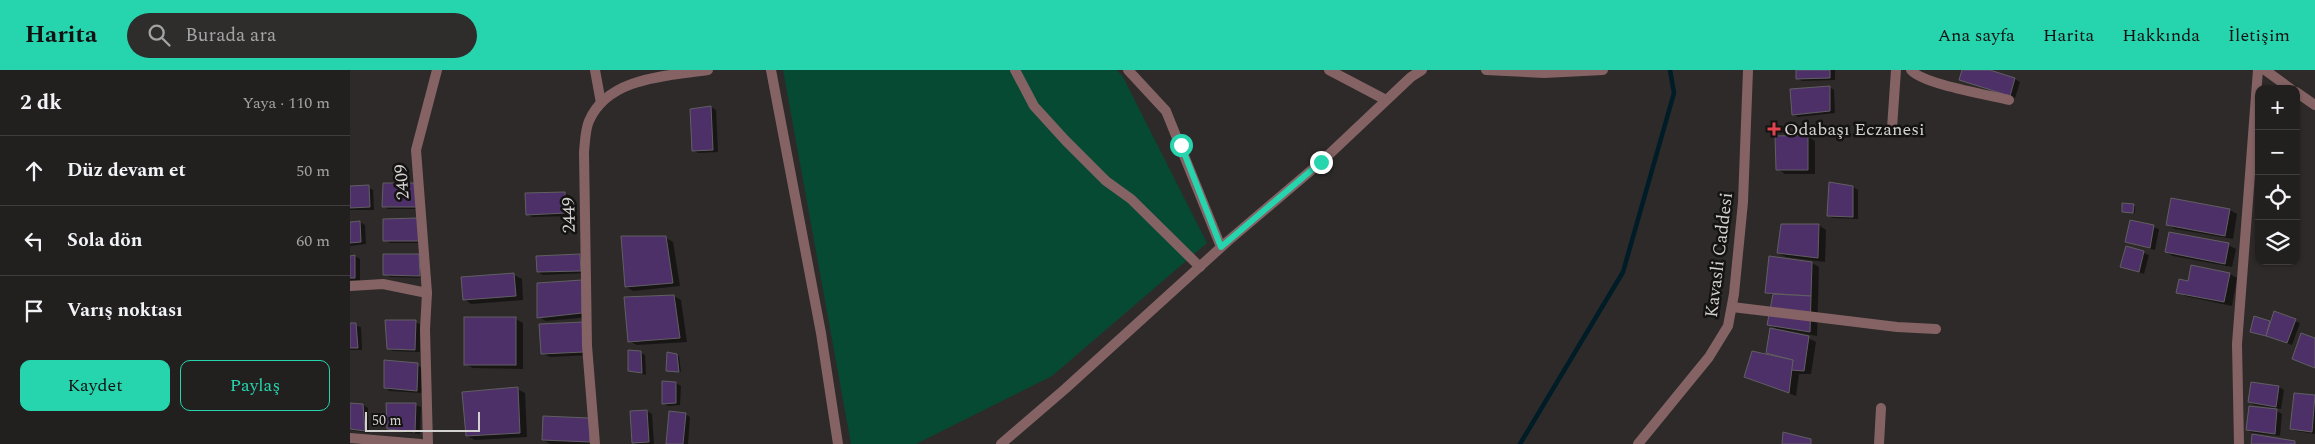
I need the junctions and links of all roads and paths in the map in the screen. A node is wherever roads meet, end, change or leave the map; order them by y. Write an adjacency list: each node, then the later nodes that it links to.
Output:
1 (437, 70): 26 (street, 2409)
2 (595, 70): 20 (street)
3 (708, 70): 20 (street, 2449)
4 (771, 70): 34 (street)
5 (1015, 70): 24 (street)
6 (1128, 70): 23 (street)
7 (1329, 70): 18 (street)
8 (1422, 70): 18 (street)
9 (1486, 70): 10 (street)
10 (1603, 70)
11 (1748, 70): 27 (street, Kavasli Caddesi)
12 (1896, 70): 22 (street)
13 (1911, 70): 19 (street)
14 (2258, 70): 38 (street)
15 (2265, 70): 16 (street)
16 (2286, 85)
17 (2300, 95): 21 (street)
18 (1386, 100): 23 (street)
19 (2009, 100)
20 (601, 102): 33 (street, 2449)
21 (2315, 105)
22 (1892, 128)
23 (1221, 247): 24 (street)
24 (1200, 267): 35 (street)
25 (350, 286): 26 (street)
26 (427, 293): 32 (street, 2409)
27 (1732, 307): 28 (street); 36 (street, Kavasli Caddesi)
28 (1936, 329)
29 (1881, 408): 37 (street)
30 (350, 438): 31 (street)
31 (421, 444)
32 (428, 444)
33 (595, 444)
34 (838, 444)
35 (1001, 444)
36 (1638, 444)
37 (1879, 444)
38 (2239, 444)

